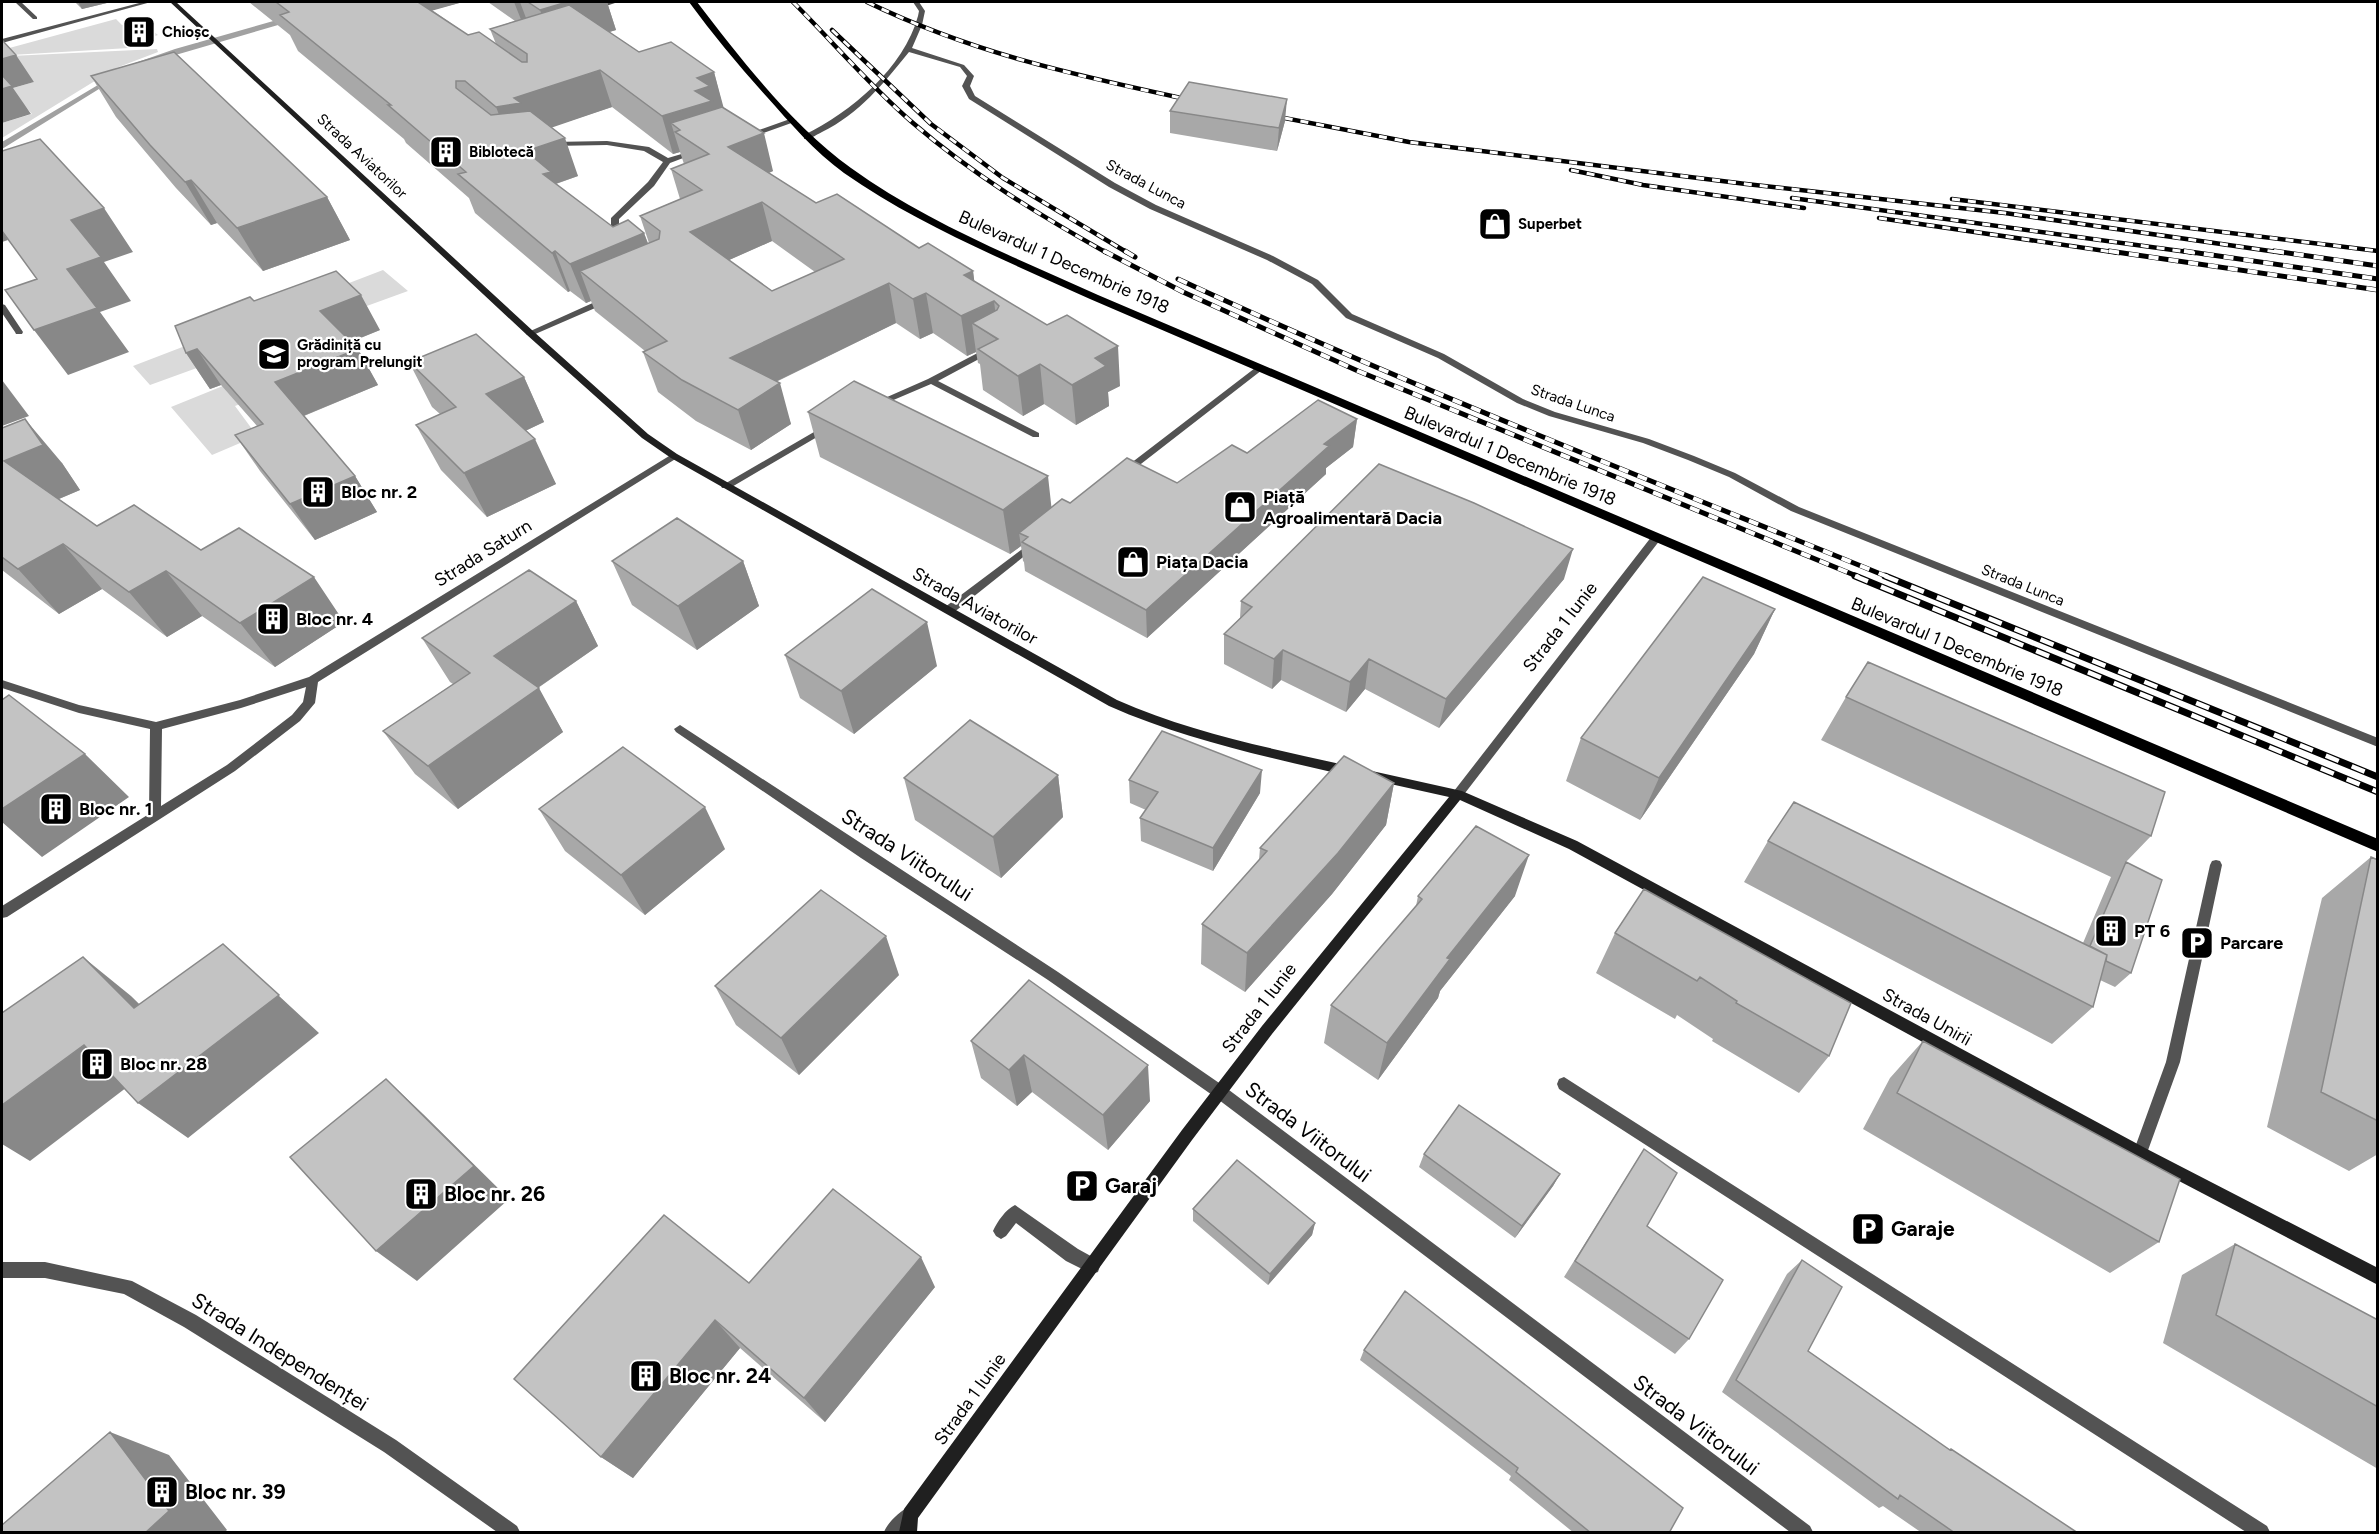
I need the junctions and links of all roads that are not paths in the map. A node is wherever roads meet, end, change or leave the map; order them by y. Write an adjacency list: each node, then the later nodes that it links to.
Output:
1 (18, 2): 8 (street)
2 (148, 2): 9 (street)
3 (173, 2): 21 (street, Strada Aviatorilor)
4 (615, 2): 7 (street)
5 (693, 2): 11 (main road, Bulevardul 1 Decembrie 1918)
6 (916, 2): 10 (street)
7 (582, 12)
8 (35, 18)
9 (2, 41)
10 (908, 49): 12 (street); 38 (street, Strada Lunca)
11 (793, 122): 12 (main road, Bulevardul 1 Decembrie 1918); 13 (street)
12 (807, 137): 23 (main road, Bulevardul 1 Decembrie 1918)
13 (741, 138)
14 (539, 145): 16 (street)
15 (699, 151): 16 (street)
16 (667, 161): 17 (street)
17 (627, 241)
18 (615, 297): 21 (street)
19 (2, 308): 20 (street)
20 (19, 333)
21 (530, 333): 28 (street, Strada Aviatorilor)
22 (998, 346): 24 (street)
23 (1259, 368): 29 (street); 32 (main road, Bulevardul 1 Decembrie 1918)
24 (931, 381): 25 (street); 27 (street)
25 (862, 409)
26 (833, 424): 30 (street)
27 (1036, 435)
28 (674, 456): 30 (street, Strada Aviatorilor); 34 (street, Strada Saturn)
29 (1114, 481)
30 (726, 486): 33 (street, Strada Aviatorilor)
31 (1041, 538): 33 (street)
32 (1656, 538): 39 (street, Strada 1 Iunie); 41 (main road, Bulevardul 1 Decembrie 1918)
33 (949, 610): 39 (street, Strada Aviatorilor)
34 (313, 680): 36 (street, Strada Saturn); 40 (street)
35 (2, 684): 36 (street, Strada Saturn)
36 (156, 726): 40 (street)
37 (680, 729): 45 (street, Strada Viitorului)
38 (2378, 743)
39 (1458, 794): 45 (street, Strada 1 Iunie); 46 (street, Strada Unirii)
40 (155, 816): 43 (street)
41 (2378, 846)
42 (2216, 865): 46 (street)
43 (2, 913)
44 (1564, 1084): 55 (street)
45 (1220, 1092): 48 (street, Strada 1 Iunie); 54 (street, Strada Viitorului)
46 (2140, 1154): 50 (street, Strada Unirii)
47 (1001, 1231): 48 (street)
48 (1092, 1266): 51 (street, Strada 1 Iunie)
49 (2, 1270): 52 (street, Strada Independenței)
50 (2378, 1277)
51 (909, 1524): 53 (street, Strada 1 Iunie)
52 (511, 1533)
53 (892, 1533)
54 (1804, 1533)
55 (2261, 1533)

